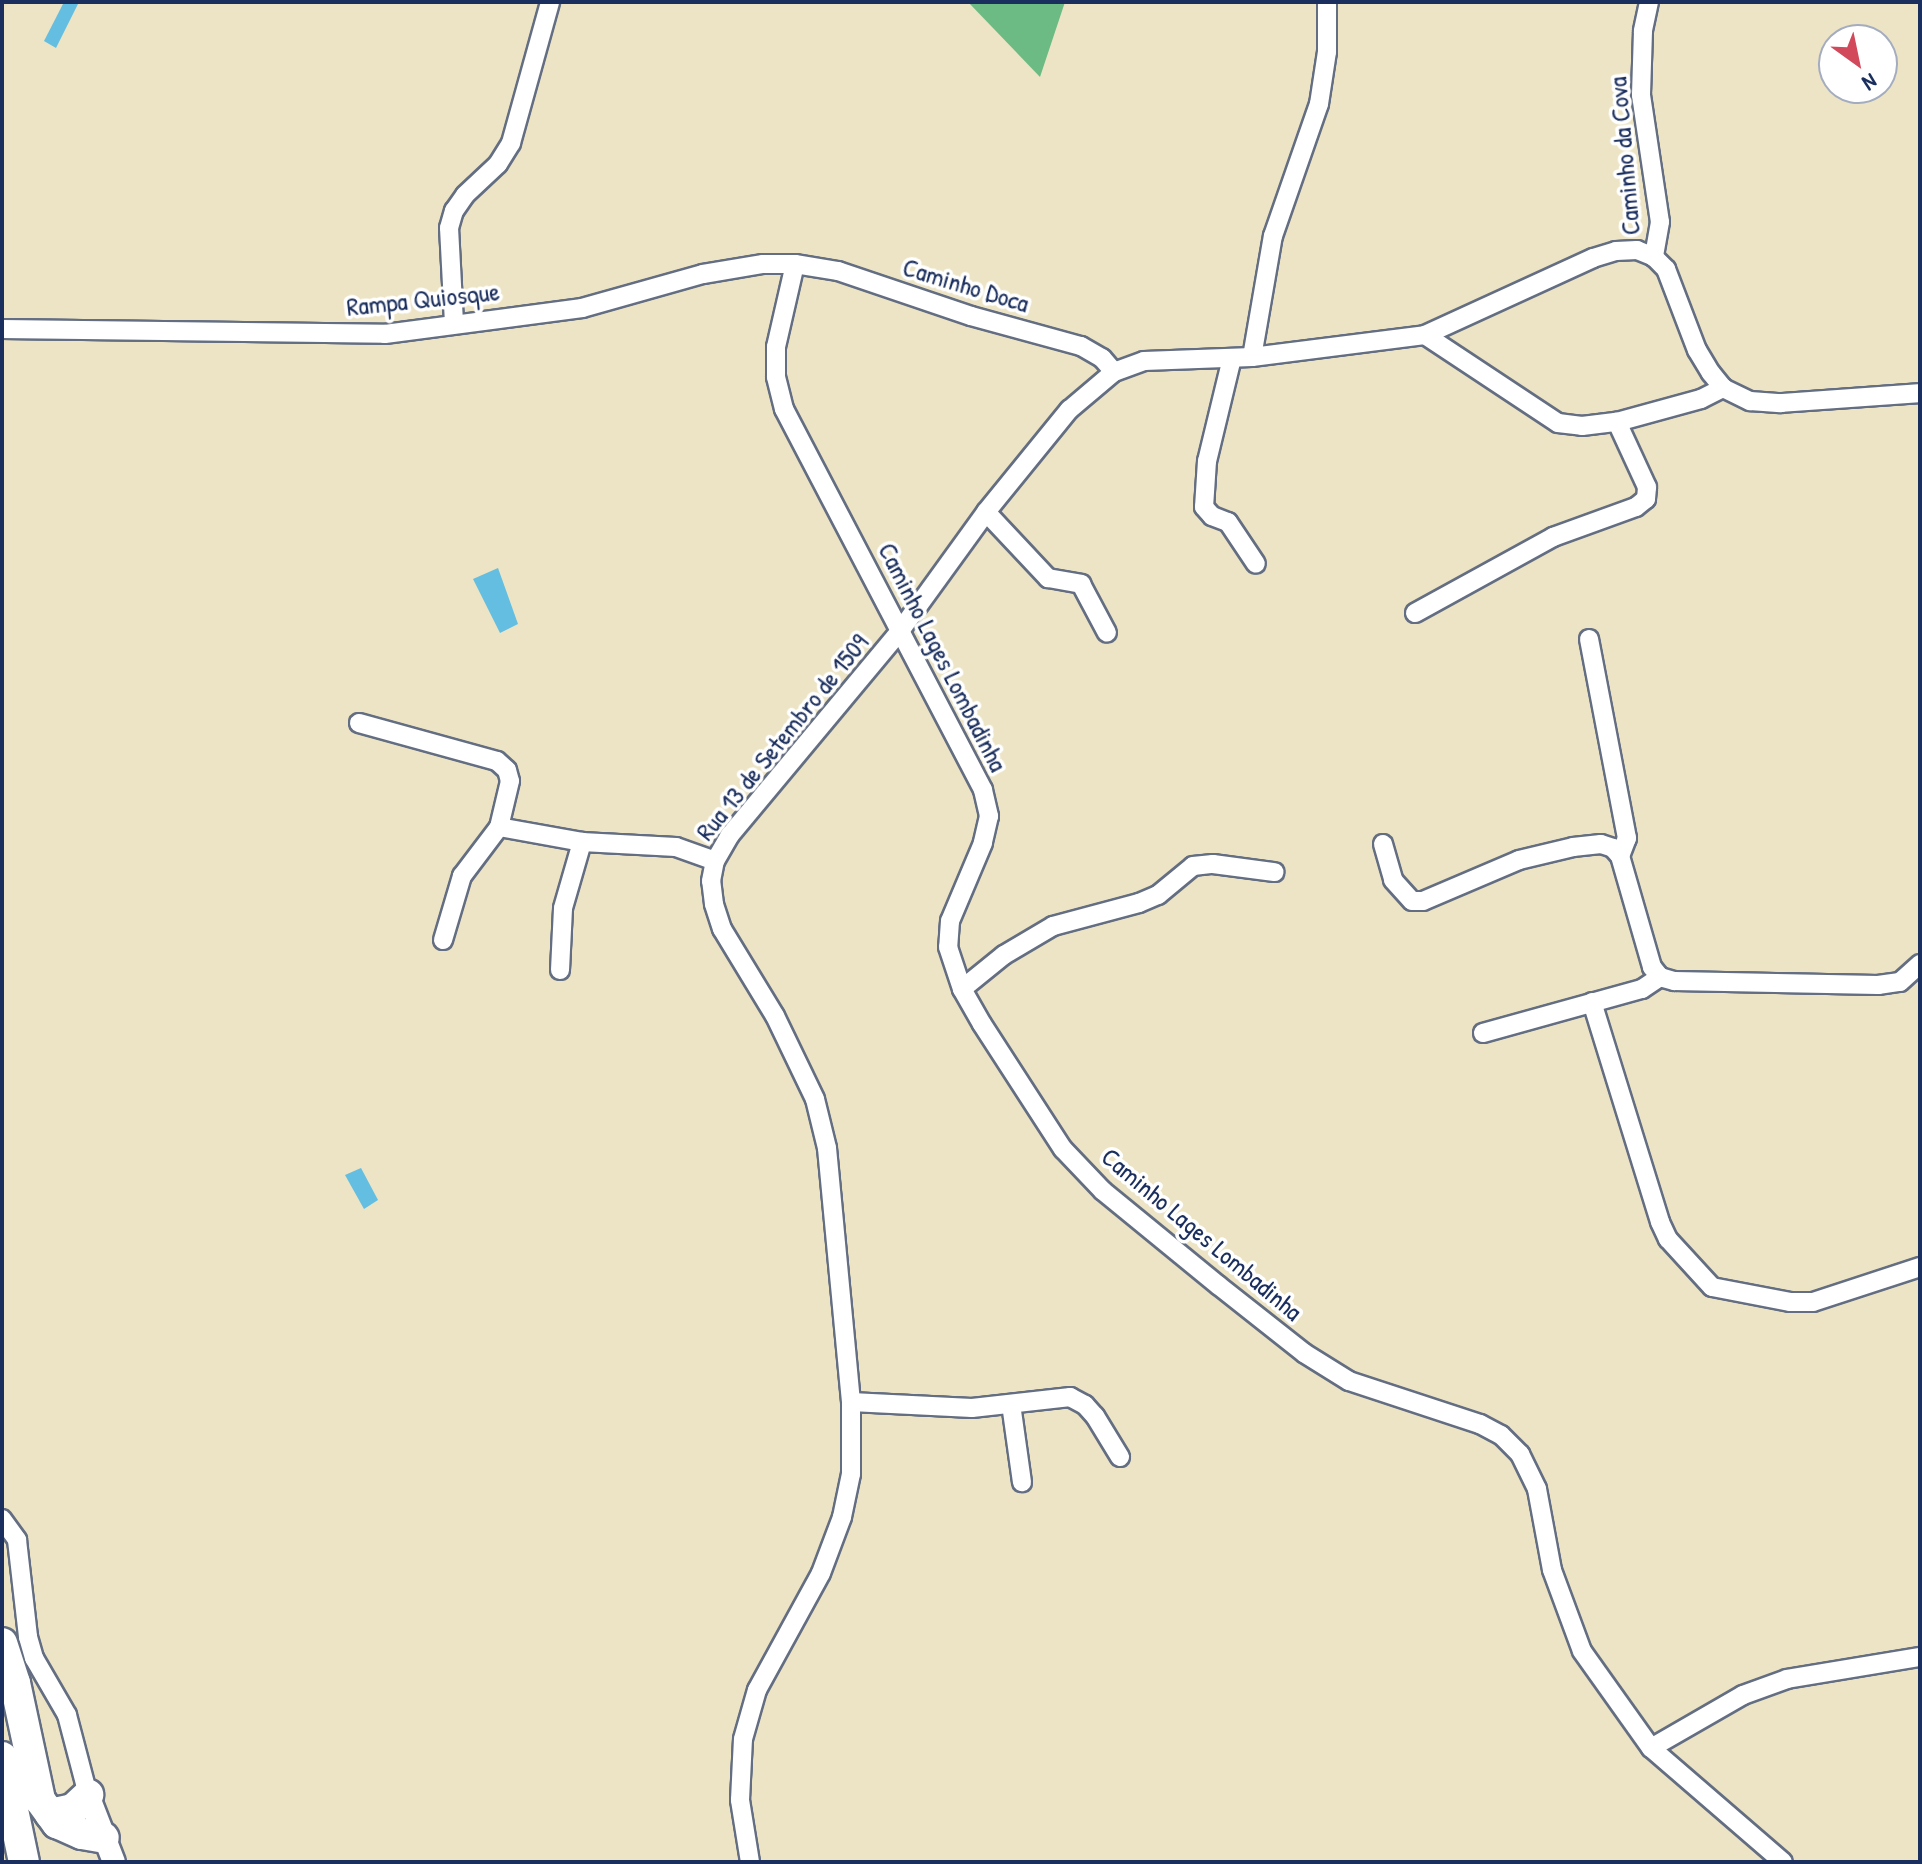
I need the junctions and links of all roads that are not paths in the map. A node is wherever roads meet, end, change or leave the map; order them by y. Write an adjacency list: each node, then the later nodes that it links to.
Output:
1 (550, 2): 6 (street)
2 (1327, 2): 9 (street)
3 (1649, 2): 4 (street, Caminho da Cova)
4 (1654, 257): 8 (street); 12 (street)
5 (795, 264): 6 (street, Rampa Quiosque); 11 (street, Caminho Doca); 18 (street, Caminho Lages Lombadinha)
6 (454, 323): 7 (street, Rampa Quiosque)
7 (2, 329)
8 (1425, 335): 9 (street, Rua 13 de Setembro de 1509); 14 (street)
9 (1252, 357): 10 (street, Rua 13 de Setembro de 1509)
10 (1232, 358): 11 (street, Rua 13 de Setembro de 1509); 16 (street)
11 (1114, 372): 15 (street, Rua 13 de Setembro de 1509)
12 (1723, 388): 13 (street); 14 (street)
13 (1920, 393)
14 (1617, 422): 17 (street)
15 (986, 512): 18 (street, Rua 13 de Setembro de 1509); 19 (street)
16 (1256, 564)
17 (1415, 613)
18 (900, 631): 26 (street, Rua 13 de Setembro de 1509); 32 (street, Caminho Lages Lombadinha)
19 (1107, 633)
20 (1589, 639): 25 (street)
21 (359, 723): 22 (street)
22 (499, 827): 23 (street); 28 (street)
23 (582, 842): 26 (street); 30 (street)
24 (1383, 844): 25 (street)
25 (1620, 856): 31 (street)
26 (715, 861): 36 (street, Rua 13 de Setembro de 1509)
27 (1274, 872): 32 (street)
28 (443, 940)
29 (1920, 964): 31 (street)
30 (560, 970)
31 (1660, 977): 33 (street)
32 (962, 989): 43 (street, Caminho Lages Lombadinha)
33 (1592, 1002): 34 (street); 35 (street)
34 (1483, 1033)
35 (1920, 1267)
36 (851, 1402): 37 (street); 49 (street, Rua 13 de Setembro de 1509)
37 (1011, 1404): 38 (street); 39 (street)
38 (1120, 1457)
39 (1022, 1482)
40 (2, 1519): 45 (street)
41 (2, 1643): 46 (highway)
42 (1920, 1657): 43 (street)
43 (1651, 1748): 50 (street, Caminho Lages Lombadinha)
44 (2, 1757): 48 (highway)
45 (88, 1795): 46 (highway); 47 (street)
46 (50, 1814): 47 (highway)
47 (109, 1850)
48 (24, 1862)
49 (750, 1862)
50 (1783, 1862)

